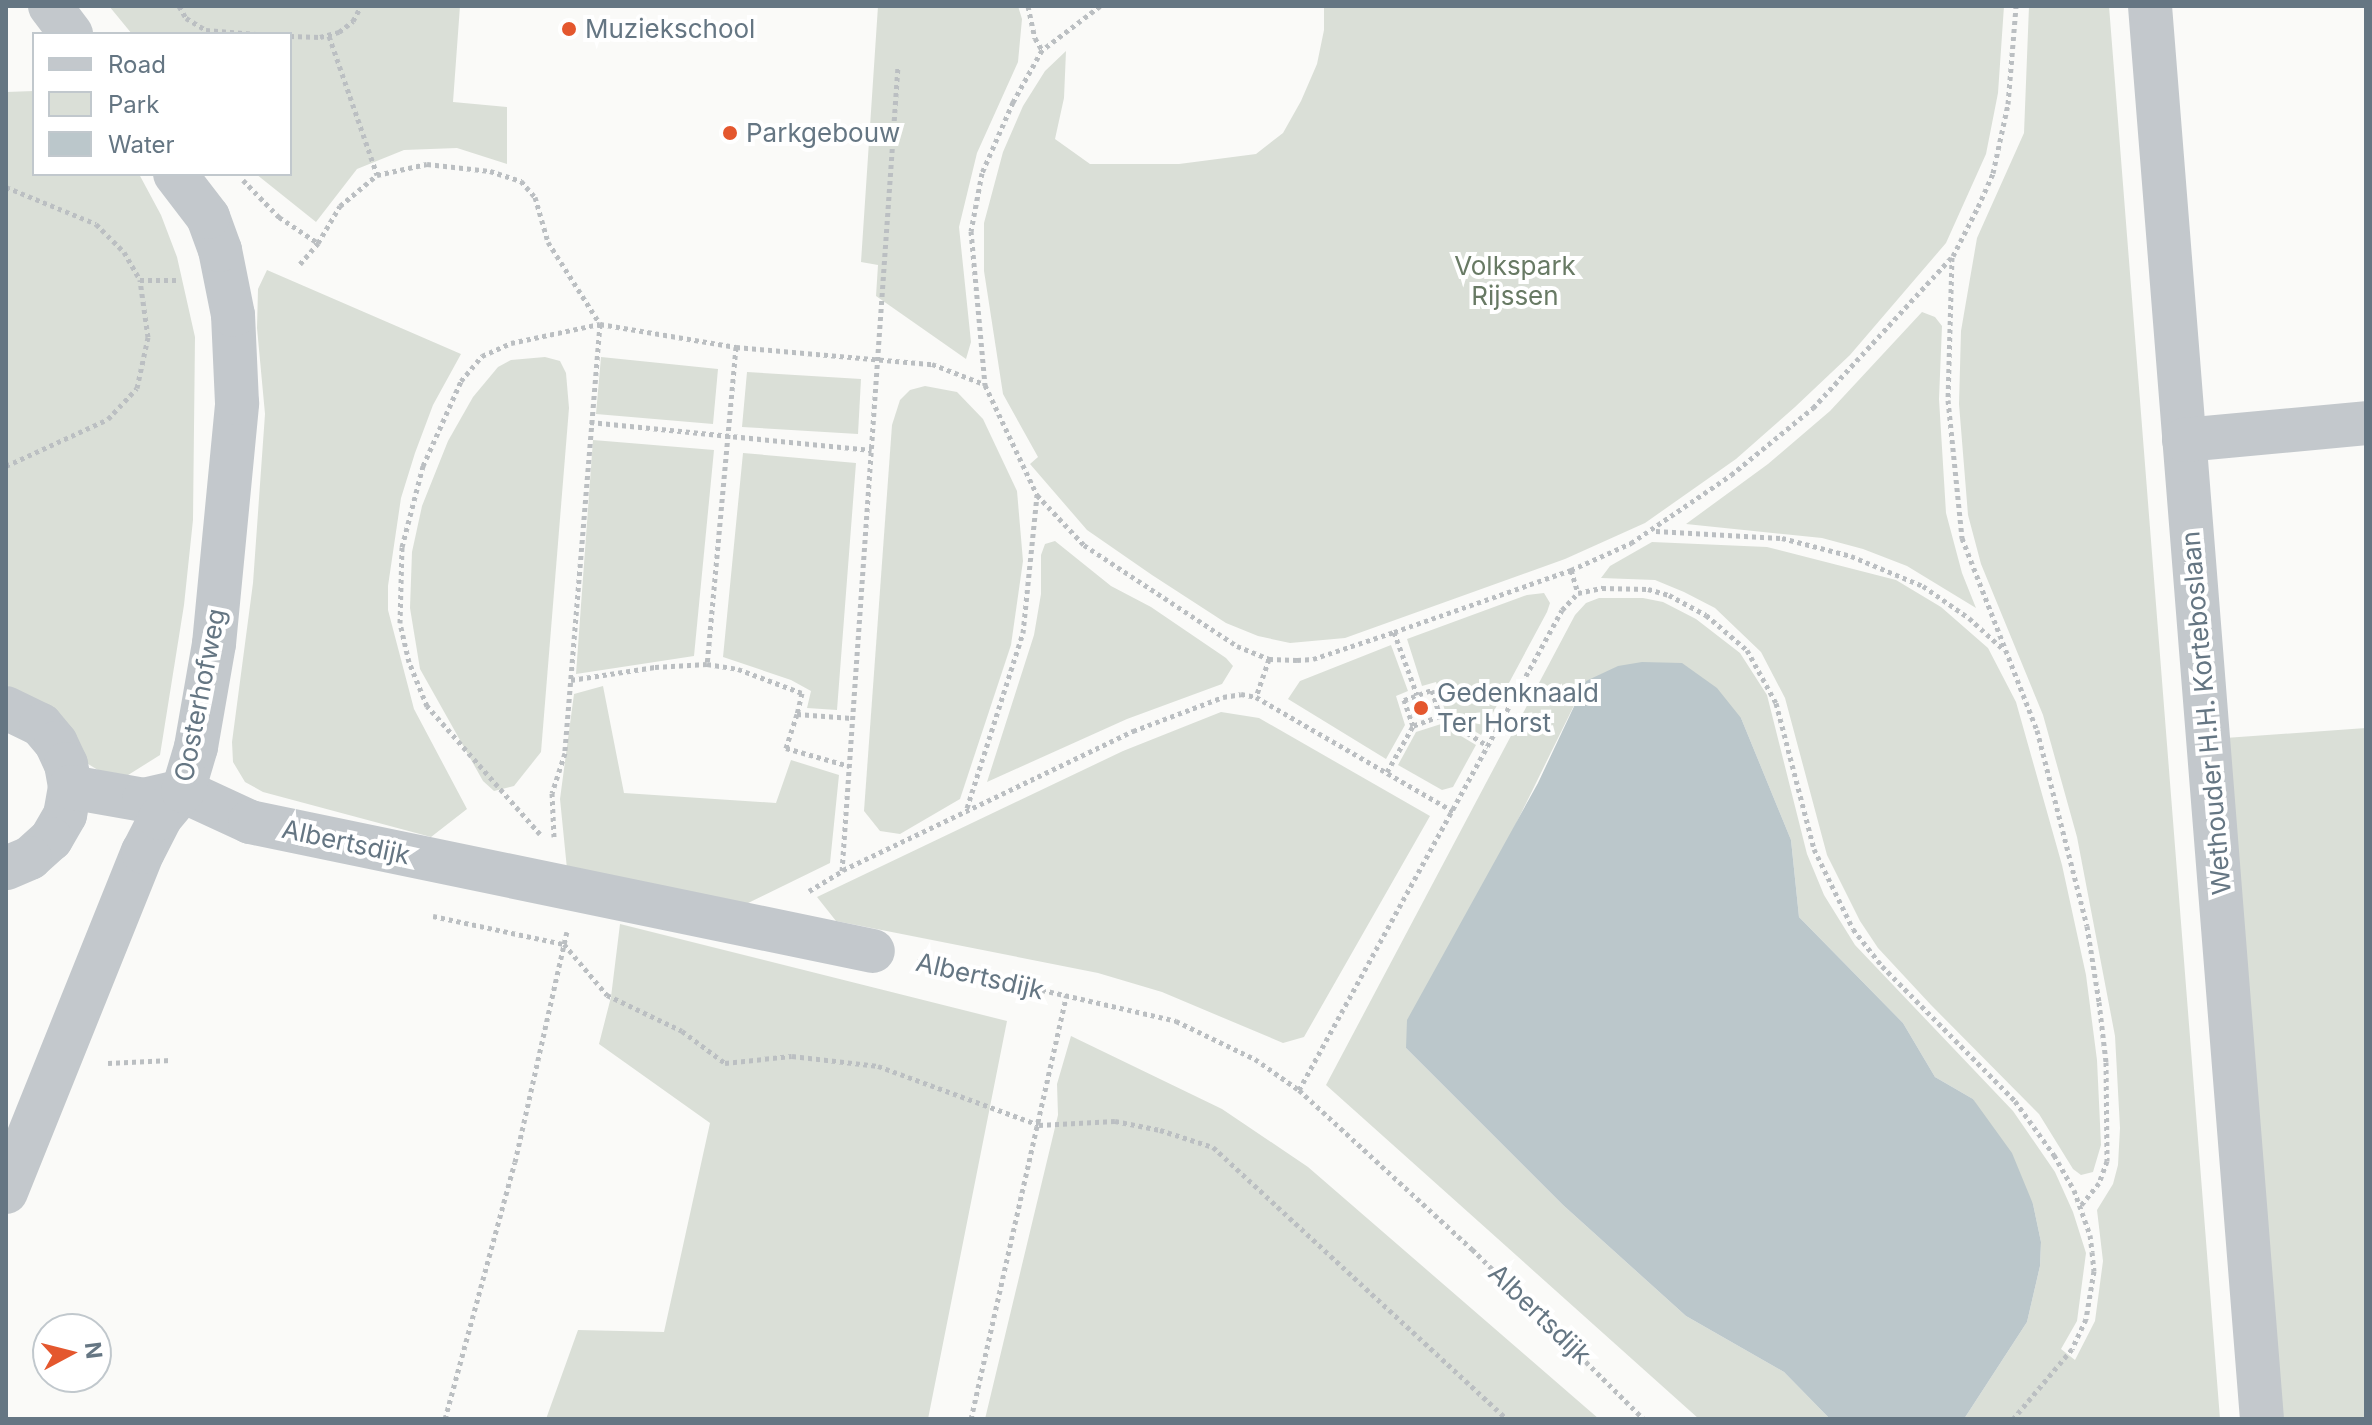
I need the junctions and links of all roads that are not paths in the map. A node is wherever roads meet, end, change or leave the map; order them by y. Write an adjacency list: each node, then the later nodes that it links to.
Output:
1 (50, 6): 3 (street)
2 (2150, 6): 6 (street, Wethouder H.H. Korteboslaan)
3 (70, 32)
4 (177, 176): 9 (street, Oosterhofweg)
5 (2366, 423): 6 (street)
6 (2184, 440): 13 (street, Wethouder H.H. Korteboslaan)
7 (6, 708): 8 (street)
8 (70, 787): 9 (street); 10 (street)
9 (183, 791): 11 (street, Albertsdijk); 12 (street, Oosterhofweg)
10 (6, 868)
11 (873, 951)
12 (6, 1192)
13 (2262, 1419)

